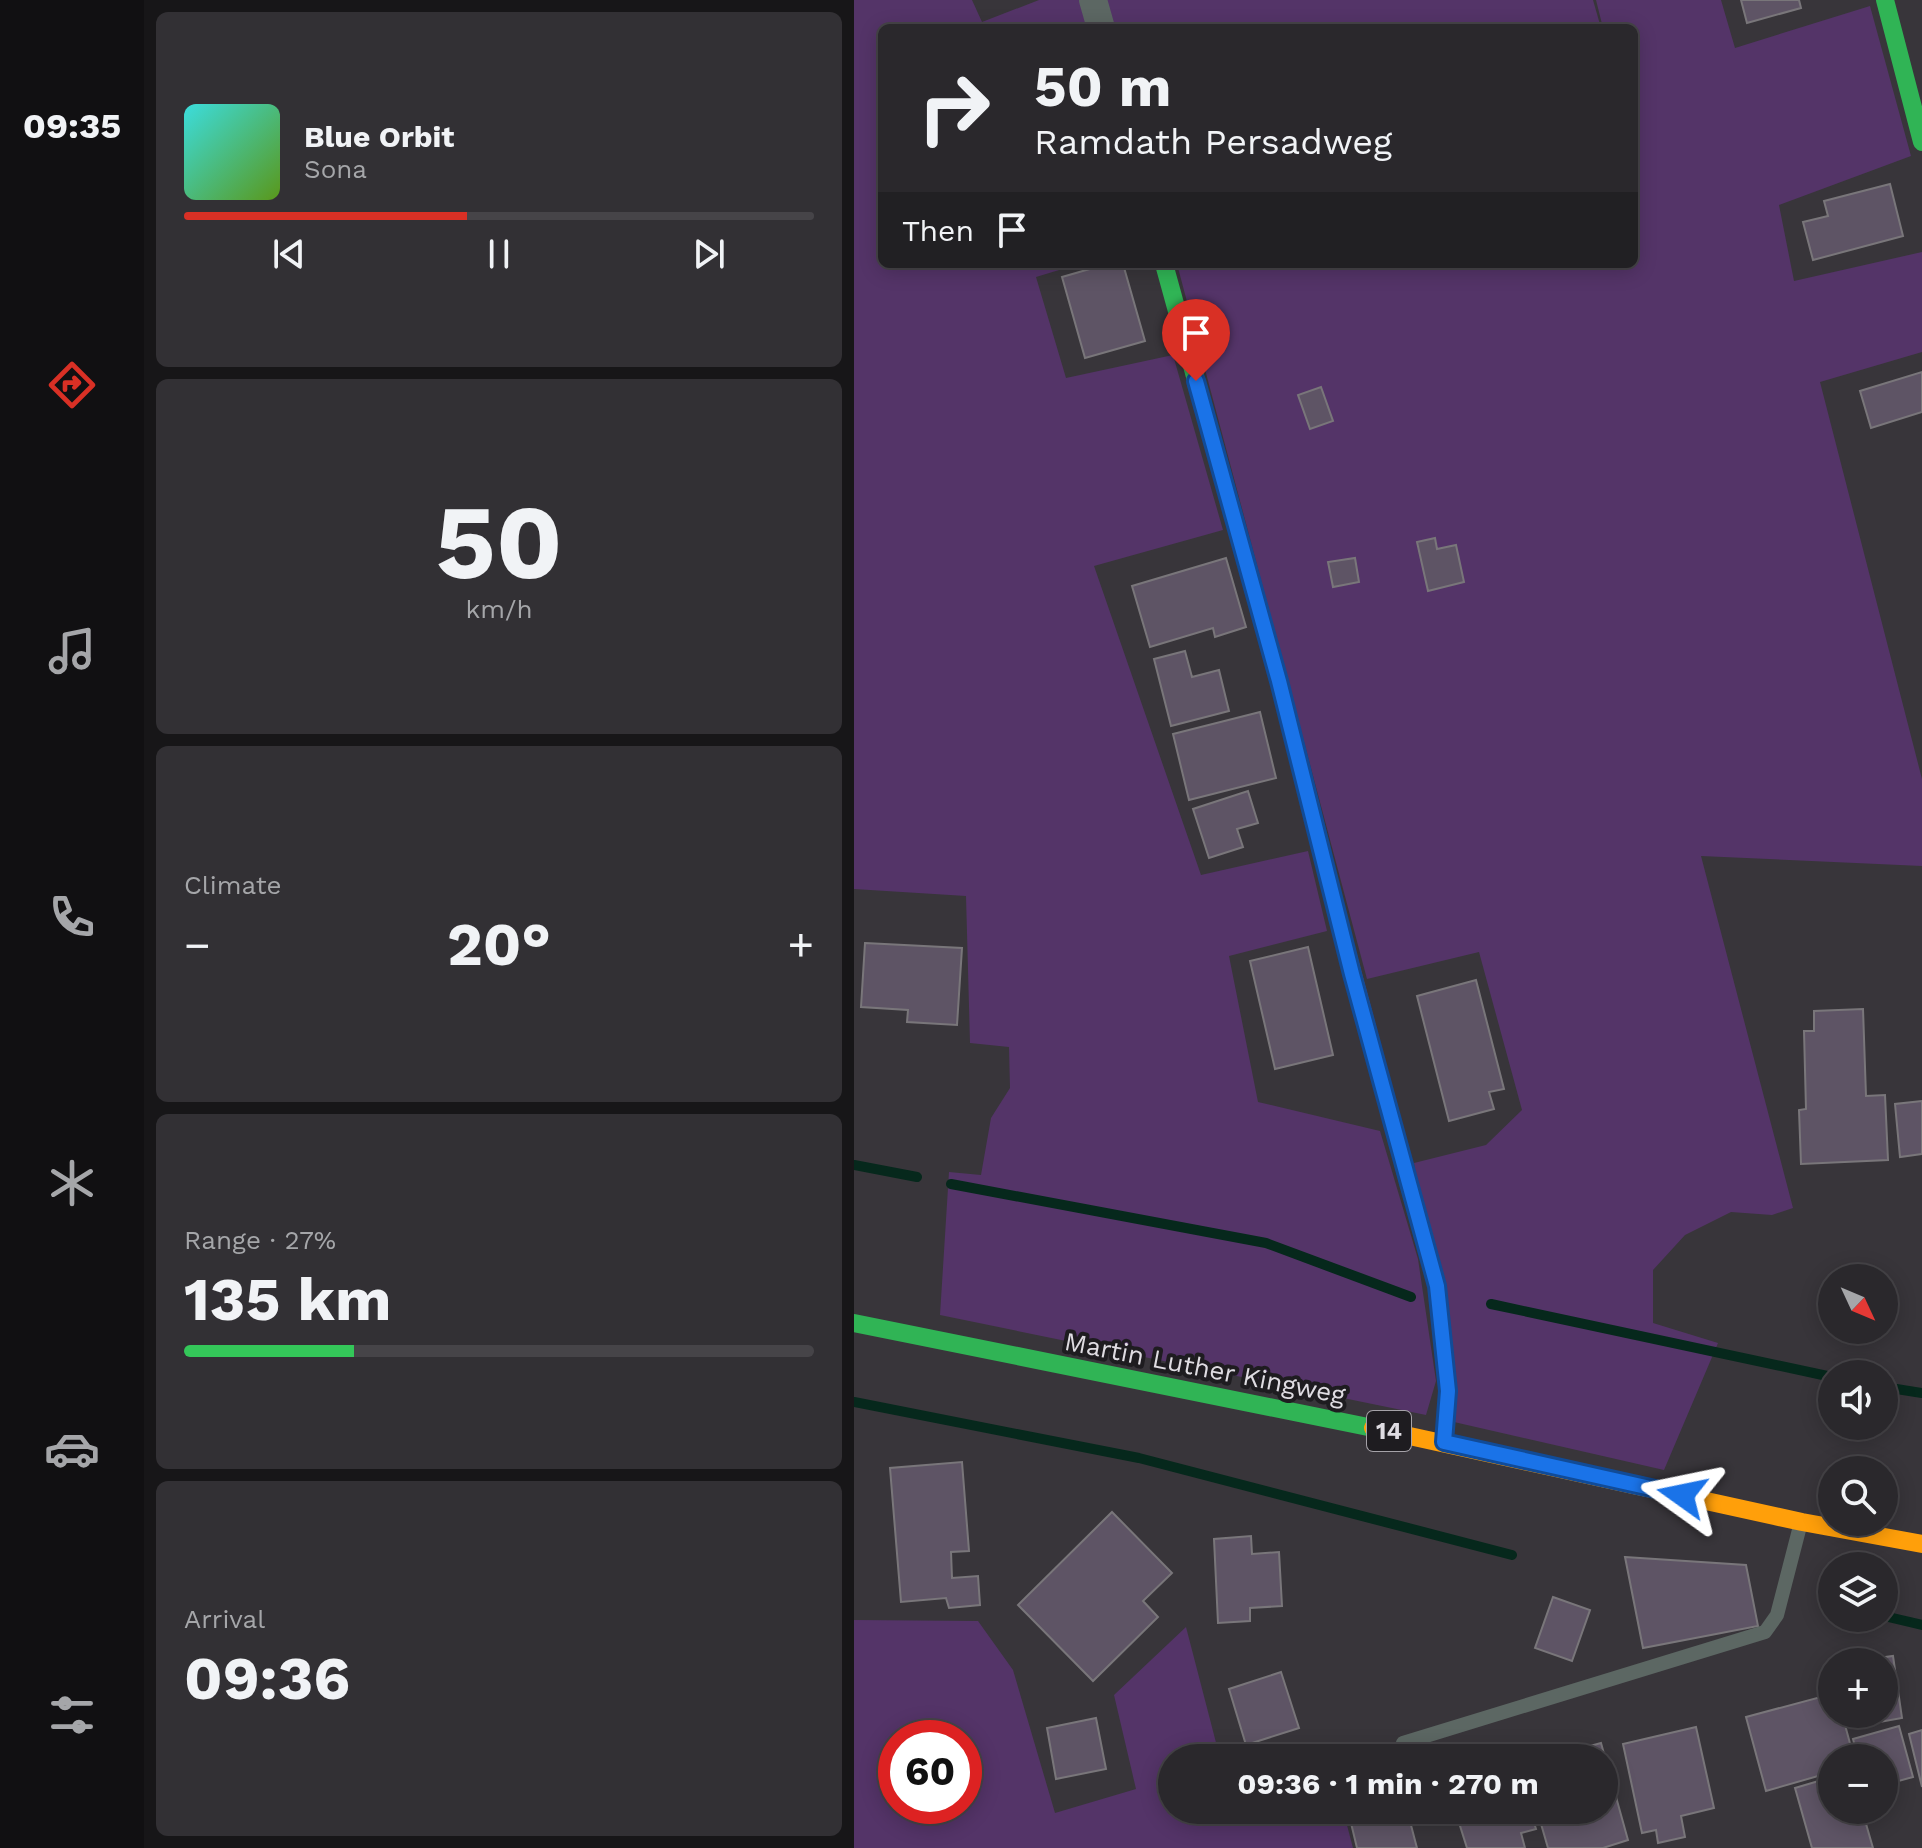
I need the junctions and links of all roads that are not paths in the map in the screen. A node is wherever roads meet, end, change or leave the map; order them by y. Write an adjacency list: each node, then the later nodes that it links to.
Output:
1 (1093, 0): 3 (street)
2 (1885, 0): 4 (street)
3 (1100, 24)
4 (1922, 142)
5 (1165, 268): 7 (street)
6 (854, 1323): 7 (street, Martin Luther Kingweg / 14)
7 (1444, 1442): 8 (street, Martin Luther Kingweg / 14)
8 (1802, 1522): 9 (street, Martin Luther Kingweg / 14); 10 (lane)
9 (1922, 1544)
10 (1403, 1743)

